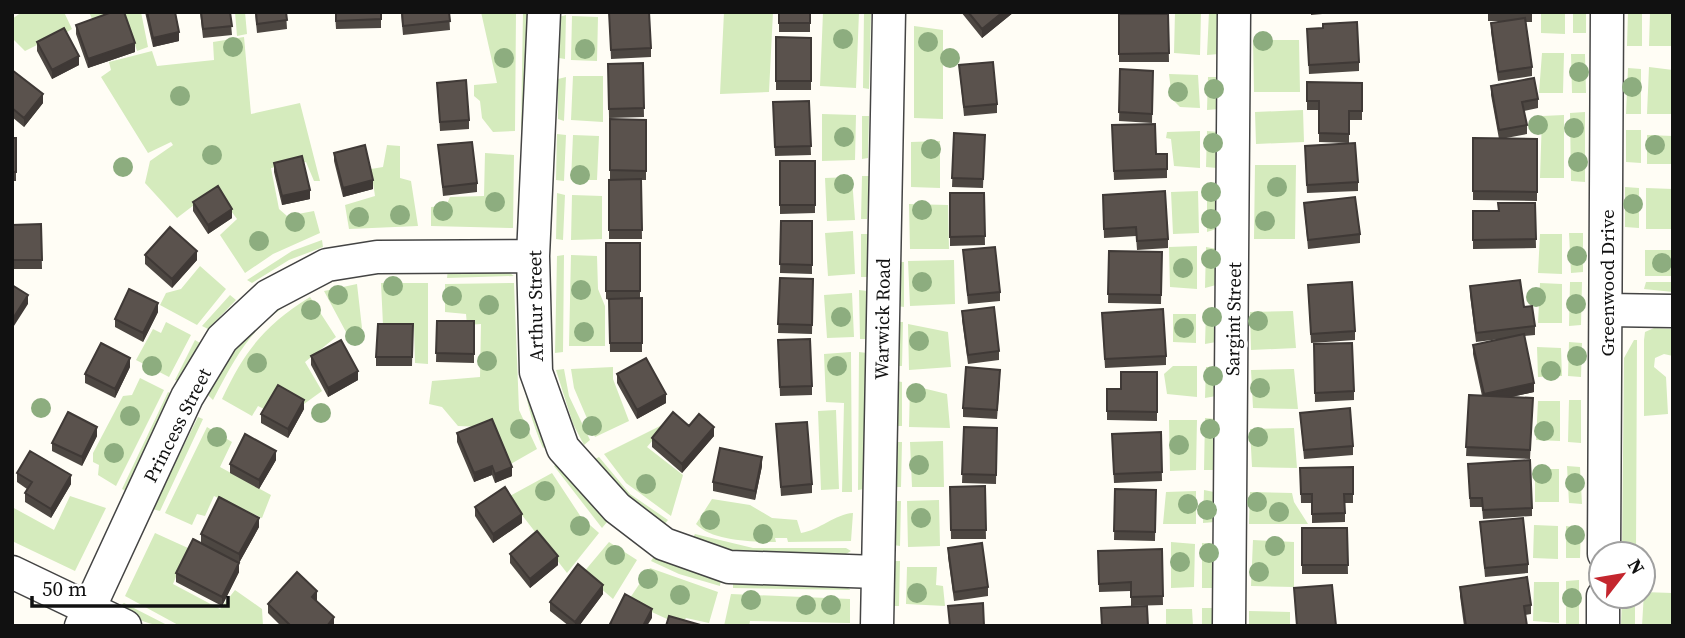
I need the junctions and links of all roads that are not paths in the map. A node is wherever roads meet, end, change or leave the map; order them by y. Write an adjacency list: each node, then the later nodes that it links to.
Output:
1 (544, 12): 5 (street, Arthur Street)
2 (889, 12): 10 (street, Warwick Road)
3 (1234, 12): 14 (street, Sargint Street)
4 (1607, 12): 6 (street, Greenwood Drive)
5 (533, 256): 10 (street, Arthur Street); 11 (street, Princess Street)
6 (1608, 310): 7 (street); 8 (street, Greenwood Drive)
7 (1673, 311)
8 (1604, 540)
9 (12, 572): 11 (street)
10 (877, 572): 13 (street, Warwick Road)
11 (85, 617): 12 (street)
12 (125, 626)
13 (877, 626)
14 (1229, 626)

